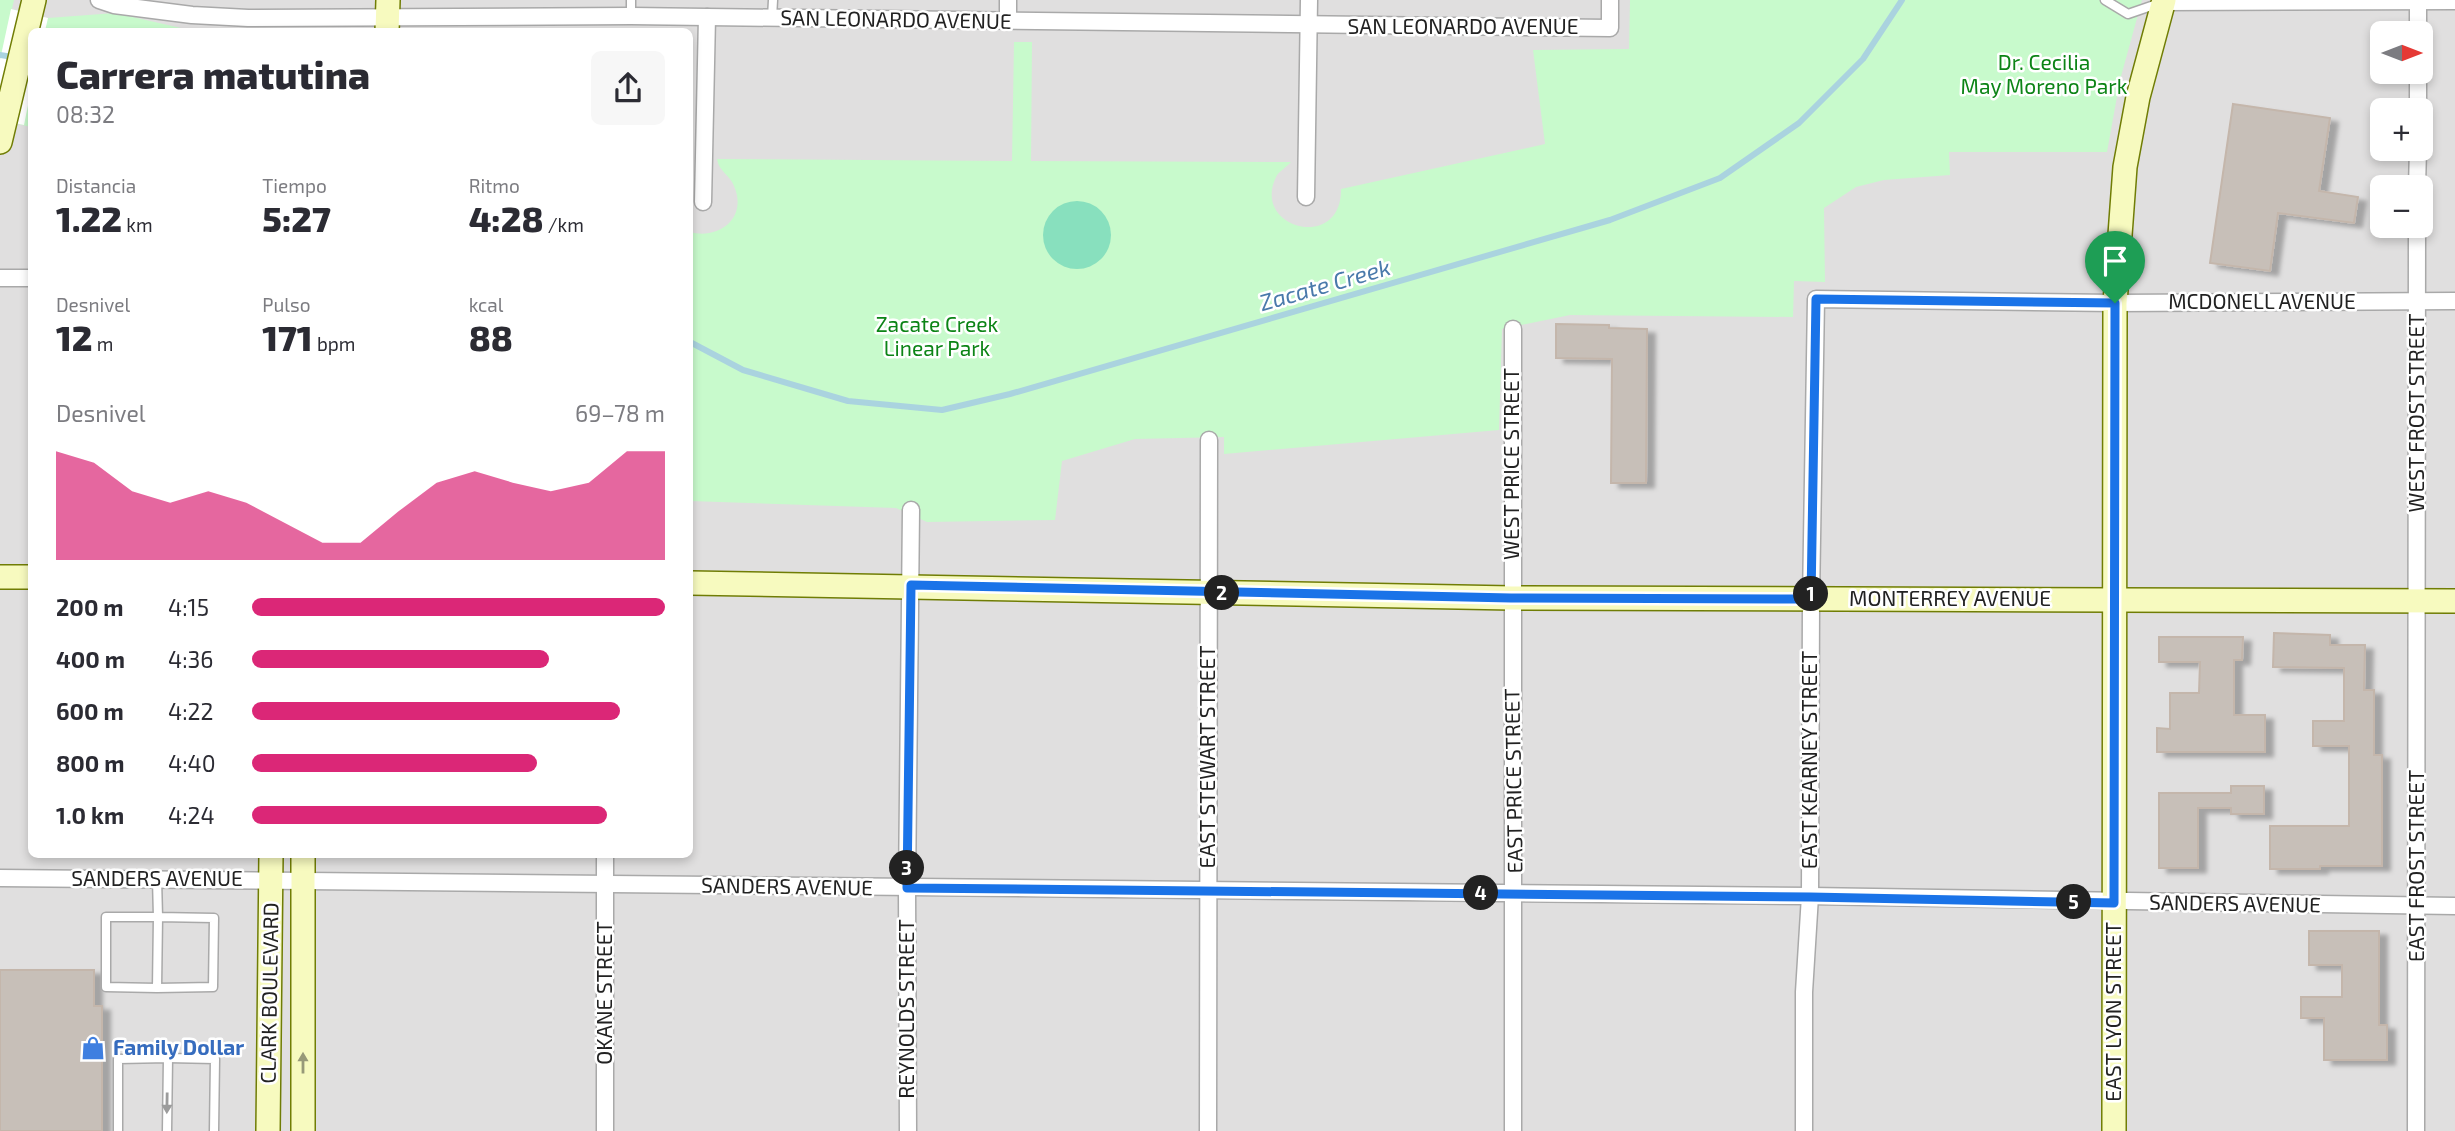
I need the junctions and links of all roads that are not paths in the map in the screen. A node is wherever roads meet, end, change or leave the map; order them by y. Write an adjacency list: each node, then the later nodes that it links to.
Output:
1 (99, 0): 12 (street, SAN LEONARDO AVENUE)
2 (772, 0): 14 (lane)
3 (1008, 0): 16 (street)
4 (1309, 0): 17 (street)
5 (1610, 0): 17 (street, SAN LEONARDO AVENUE)
6 (2105, 0): 7 (lane)
7 (2162, 1): 8 (street); 27 (street, EAST LYON STREET)
8 (2418, 1): 9 (street); 15 (street)
9 (2455, 1)
10 (33, 7): 18 (street)
11 (631, 8): 12 (street, SAN LEONARDO AVENUE); 13 (street, SAN LEONARDO AVENUE)
12 (388, 16)
13 (706, 18): 14 (street, SAN LEONARDO AVENUE); 20 (street)
14 (772, 18): 16 (street, SAN LEONARDO AVENUE)
15 (2418, 21)
16 (1008, 22): 17 (street, SAN LEONARDO AVENUE)
17 (1308, 26): 19 (street)
18 (2, 131)
19 (1306, 197)
20 (703, 202)
21 (2417, 238): 25 (street, WEST FROST STREET)
22 (0, 278): 23 (street)
23 (28, 278)
24 (1816, 299): 27 (street, MCDONELL AVENUE); 37 (street, EAST KEARNEY STREET)
25 (2417, 301): 26 (street, MCDONELL AVENUE); 27 (street, MCDONELL AVENUE); 39 (street, WEST FROST STREET)
26 (2455, 301)
27 (2115, 303): 38 (street, EAST LYON STREET)
28 (1513, 329): 36 (street, WEST PRICE STREET)
29 (1209, 440): 35 (street, EAST STEWART STREET)
30 (911, 510): 34 (street, REYNOLDS STREET)
31 (0, 577): 32 (street)
32 (28, 577)
33 (693, 583): 34 (street, MONTERREY AVENUE)
34 (911, 585): 35 (street, MONTERREY AVENUE); 49 (street, REYNOLDS STREET)
35 (1209, 593): 36 (street, MONTERREY AVENUE); 50 (street, EAST STEWART STREET)
36 (1511, 598): 37 (street, MONTERREY AVENUE); 51 (street, EAST PRICE STREET)
37 (1811, 599): 38 (street, MONTERREY AVENUE); 52 (street, EAST KEARNEY STREET)
38 (2115, 600): 39 (street, MONTERREY AVENUE); 53 (street, EAST LYON STREET)
39 (2417, 601): 40 (street, MONTERREY AVENUE); 54 (street, EAST FROST STREET)
40 (2455, 601)
41 (271, 858): 46 (street, CLARK BOULEVARD)
42 (303, 858): 47 (street, CLARK BOULEVARD)
43 (605, 858): 48 (street, OKANE STREET)
44 (0, 878): 45 (street, SANDERS AVENUE)
45 (158, 879): 46 (street, SANDERS AVENUE); 56 (lane)
46 (271, 880): 47 (street, SANDERS AVENUE); 62 (street, CLARK BOULEVARD)
47 (303, 880): 48 (street, SANDERS AVENUE); 63 (street, CLARK BOULEVARD, one-way to 47)
48 (605, 885): 49 (street, SANDERS AVENUE); 64 (street, OKANE STREET)
49 (907, 888): 50 (street, SANDERS AVENUE); 65 (street, REYNOLDS STREET)
50 (1208, 891): 51 (street, SANDERS AVENUE); 66 (street, EAST STEWART STREET)
51 (1515, 894): 52 (street, SANDERS AVENUE); 67 (street, EAST PRICE STREET)
52 (1810, 897): 53 (street, SANDERS AVENUE); 68 (street, EAST KEARNEY STREET)
53 (2114, 903): 54 (street, SANDERS AVENUE); 69 (street, EAST LYON STREET)
54 (2417, 906): 55 (street, SANDERS AVENUE); 70 (street, EAST FROST STREET)
55 (2455, 906)
56 (158, 917): 57 (lane); 57 (lane); 57 (lane)
57 (157, 988)
58 (168, 1058): 59 (lane); 60 (lane, one-way to 60); 61 (lane)
59 (118, 1131)
60 (167, 1131)
61 (214, 1131)
62 (268, 1131)
63 (303, 1131)
64 (605, 1131)
65 (908, 1131)
66 (1208, 1131)
67 (1513, 1131)
68 (1804, 1131)
69 (2114, 1131)
70 (2416, 1131)

